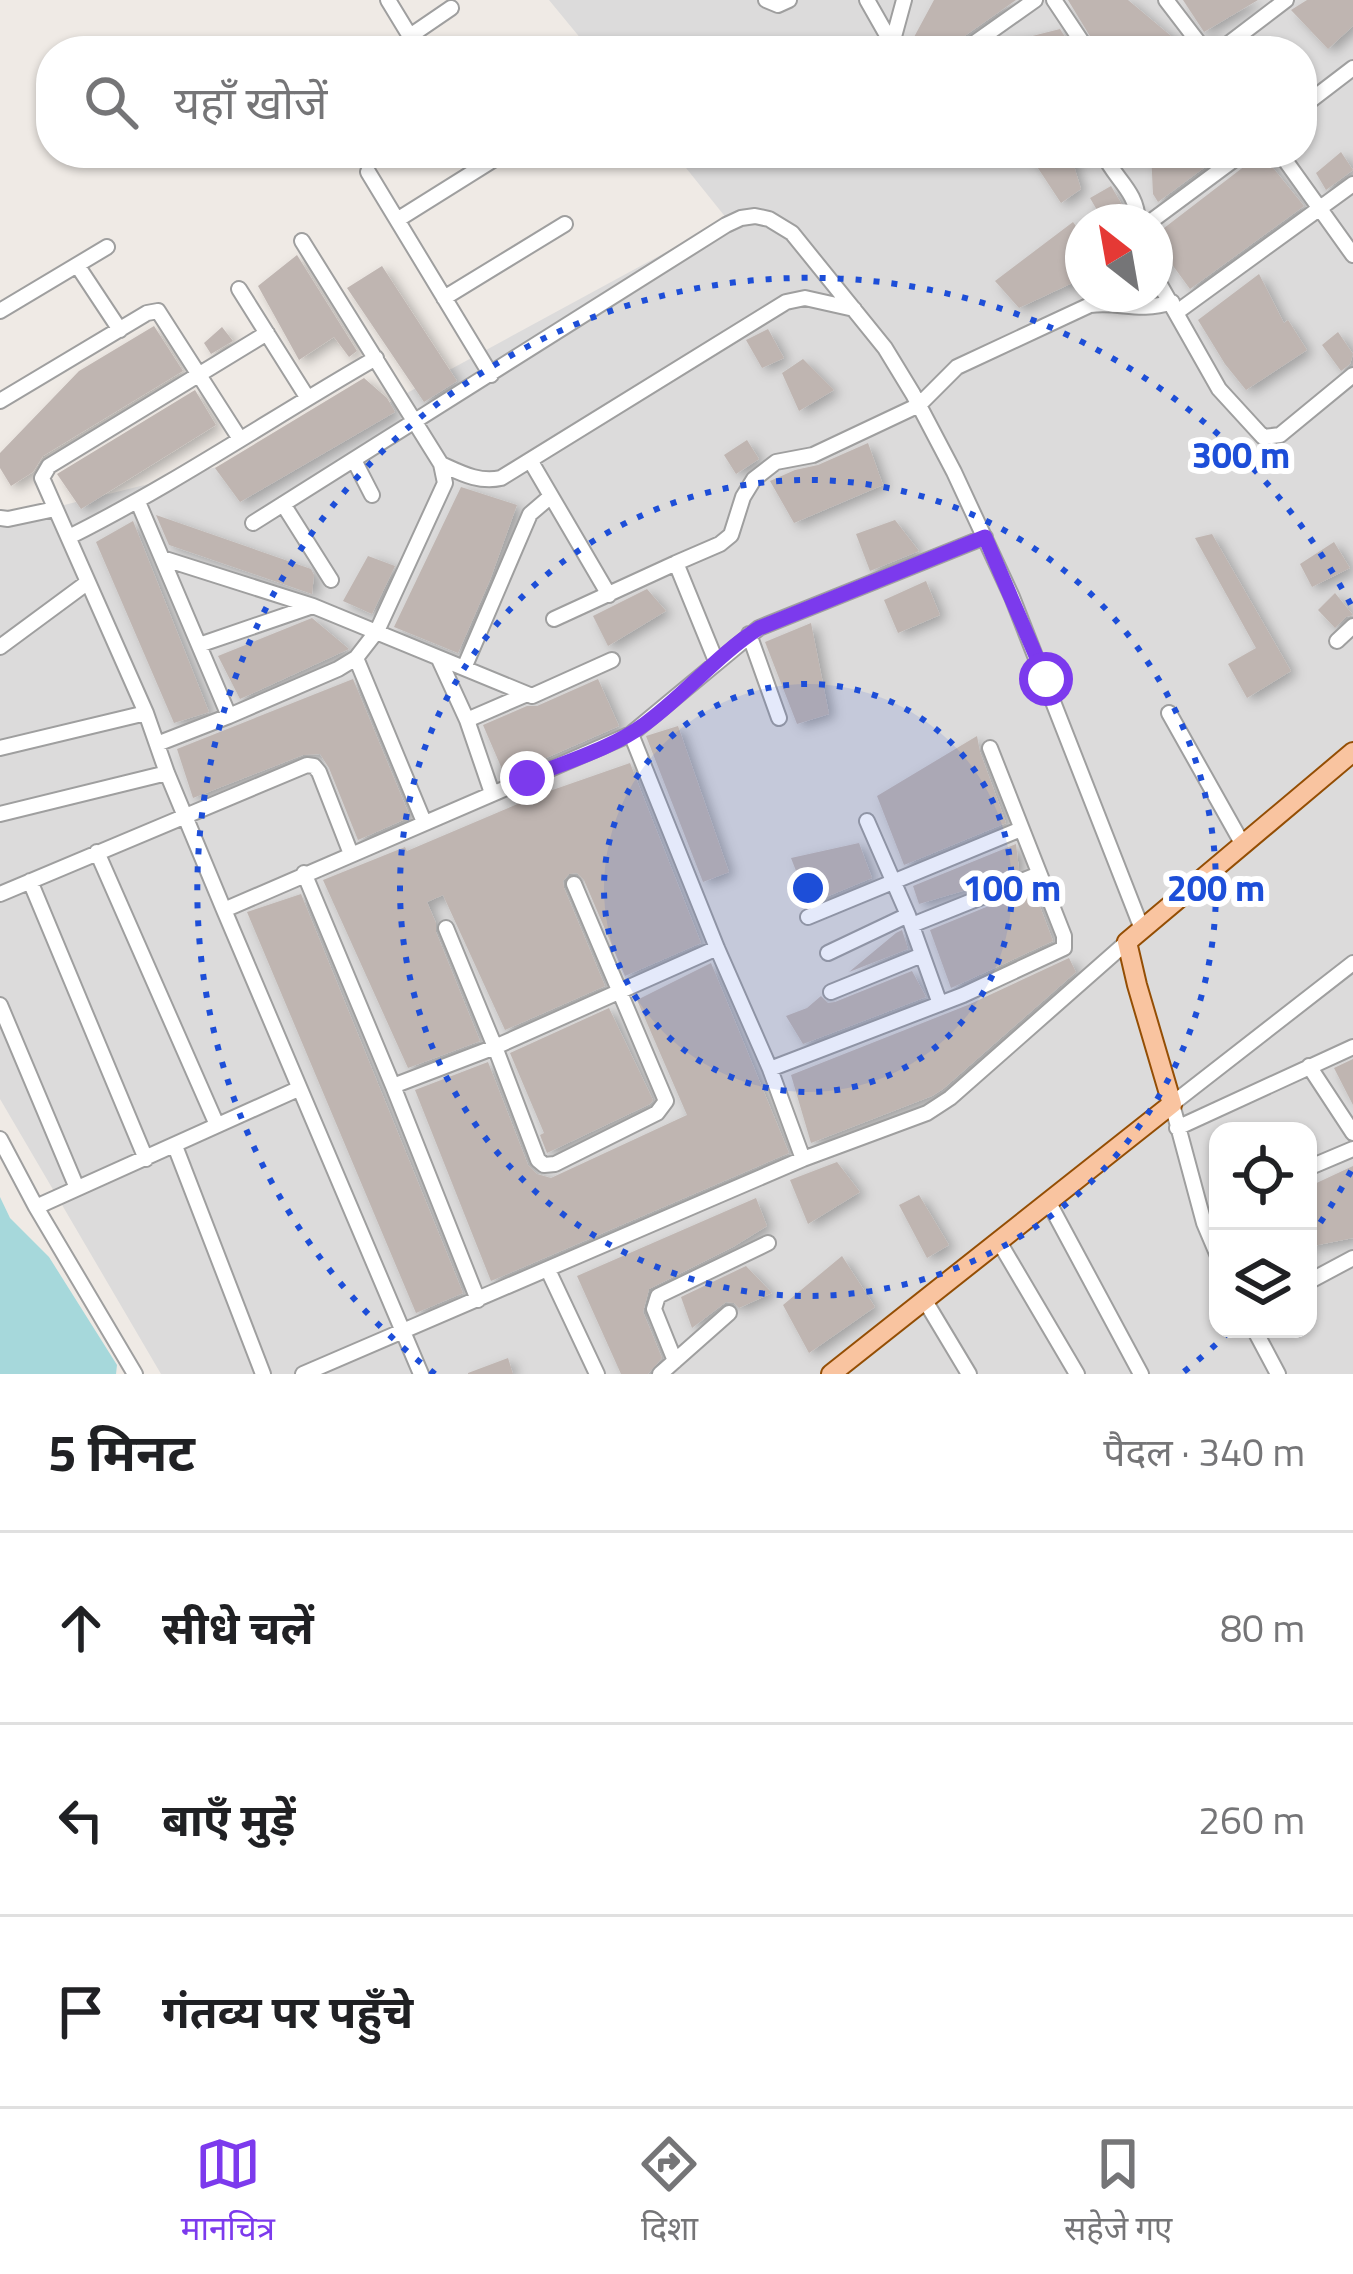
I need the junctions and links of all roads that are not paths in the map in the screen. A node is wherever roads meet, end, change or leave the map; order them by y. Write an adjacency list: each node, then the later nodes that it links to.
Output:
1 (388, 0): 11 (street)
2 (766, 0): 3 (street)
3 (789, 0)
4 (867, 0): 12 (street)
5 (904, 0): 13 (street)
6 (1035, 0): 14 (street)
7 (1054, 0): 15 (street)
8 (1166, 0): 16 (street)
9 (1285, 0): 17 (street)
10 (451, 8): 11 (street)
11 (410, 36)
12 (888, 36)
13 (896, 36)
14 (984, 36)
15 (1078, 36)
16 (1194, 36)
17 (1238, 36)
18 (1353, 68): 19 (street)
19 (1317, 96)
20 (470, 168): 29 (street)
21 (1111, 168): 26 (street)
22 (1223, 168): 27 (street)
23 (1291, 168): 28 (street)
24 (368, 172): 29 (street)
25 (1353, 184): 28 (street)
26 (1135, 204)
27 (1173, 205)
28 (1321, 208): 33 (street); 38 (street)
29 (397, 220): 36 (street)
30 (565, 224): 36 (street)
31 (302, 241): 43 (street)
32 (107, 247): 34 (street)
33 (1353, 255)
34 (77, 265): 40 (street); 41 (street)
35 (239, 289): 42 (street)
36 (444, 298): 45 (street)
37 (1173, 304): 38 (street)
38 (1175, 307): 46 (street); 49 (street)
39 (854, 309): 45 (street); 49 (street); 53 (street)
40 (0, 311)
41 (120, 330): 44 (street); 48 (street)
42 (267, 333): 44 (street); 47 (street)
43 (376, 358): 47 (street); 50 (street)
44 (199, 374): 51 (street); 59 (street)
45 (491, 375): 50 (street)
46 (1353, 375)
47 (308, 397): 51 (street)
48 (0, 401)
49 (919, 405): 63 (street); 65 (street)
50 (416, 422): 52 (street); 54 (street)
51 (240, 439): 57 (street)
52 (353, 460): 55 (street); 58 (street)
53 (530, 460): 54 (street); 56 (street)
54 (441, 464): 72 (street)
55 (372, 495)
56 (551, 496): 68 (street); 81 (street)
57 (138, 502): 62 (street); 64 (street)
58 (283, 504): 61 (street); 66 (street)
59 (55, 509): 60 (street); 62 (street)
60 (0, 518)
61 (253, 523)
62 (69, 537): 67 (street)
63 (985, 537): 73 (street); 113 (street)
64 (162, 558): 69 (street); 75 (street)
65 (676, 563): 68 (street); 80 (street)
66 (331, 580)
67 (88, 582): 76 (street); 83 (street)
68 (609, 595): 70 (street)
69 (313, 606): 72 (street); 75 (street)
70 (554, 619)
71 (1353, 626): 74 (street)
72 (377, 631): 77 (street); 78 (street)
73 (749, 634): 80 (street); 86 (street)
74 (1337, 641)
75 (199, 645): 85 (street)
76 (0, 647)
77 (356, 658): 85 (street); 98 (street)
78 (440, 658): 81 (street); 87 (street)
79 (612, 660): 82 (street)
80 (716, 661): 88 (street)
81 (464, 668): 82 (street)
82 (532, 696): 87 (street)
83 (146, 713): 89 (street); 90 (street)
84 (1169, 713): 100 (street)
85 (230, 716): 89 (street)
86 (779, 718)
87 (467, 719): 94 (street)
88 (632, 734): 94 (street); 114 (street)
89 (157, 744): 93 (street)
90 (0, 748)
91 (990, 748): 99 (street)
92 (1353, 752): 100 (main road)
93 (167, 773): 95 (street); 96 (street)
94 (492, 793): 98 (street)
95 (0, 814)
96 (185, 816): 101 (street); 102 (street); 109 (street)
97 (867, 821): 106 (street)
98 (424, 822): 102 (street)
99 (1022, 829): 104 (street); 106 (street)
100 (1242, 843): 113 (main road)
101 (98, 852): 105 (street); 129 (street)
102 (351, 854): 103 (street)
103 (304, 873): 109 (street); 126 (street)
104 (1039, 874): 111 (street); 120 (street)
105 (30, 881): 108 (street); 135 (street)
106 (894, 881): 110 (street); 111 (street)
107 (574, 884): 119 (street)
108 (0, 893)
109 (224, 910): 127 (street)
110 (808, 917)
111 (910, 920): 115 (street); 116 (street)
112 (446, 928): 122 (street)
113 (1135, 935): 128 (main road); 136 (street)
114 (717, 948): 119 (street); 125 (street)
115 (829, 952)
116 (922, 956): 118 (street); 120 (street)
117 (1353, 963): 128 (street)
118 (831, 992)
119 (618, 993): 122 (street); 122 (street)
120 (940, 1004): 125 (street)
121 (0, 1005): 138 (street)
122 (495, 1047): 126 (street)
123 (1353, 1047): 124 (street)
124 (1309, 1066): 130 (street); 131 (street)
125 (770, 1069): 136 (street)
126 (393, 1085): 148 (street)
127 (298, 1089): 129 (street); 150 (street)
128 (1172, 1103): 130 (street); 139 (main road)
129 (218, 1124): 133 (street)
130 (1177, 1127): 141 (street)
131 (1353, 1132)
132 (0, 1139): 140 (street)
133 (175, 1146): 135 (street); 156 (street)
134 (1353, 1149): 137 (street)
135 (146, 1159): 138 (street)
136 (803, 1159): 145 (street)
137 (1317, 1164)
138 (77, 1188): 140 (street)
139 (1048, 1202): 142 (main road); 162 (street)
140 (36, 1207): 155 (street)
141 (1209, 1215)
142 (998, 1240): 147 (main road); 161 (street)
143 (768, 1243): 152 (street)
144 (1353, 1258): 146 (street)
145 (548, 1270): 148 (street); 158 (street)
146 (1317, 1277)
147 (924, 1299): 153 (main road); 160 (street)
148 (478, 1300): 150 (street)
149 (730, 1313): 152 (street)
150 (404, 1333): 154 (street); 157 (street)
151 (1259, 1338): 163 (street)
152 (675, 1361): 159 (street)
153 (840, 1371)
154 (312, 1372)
155 (136, 1374)
156 (263, 1374)
157 (421, 1374)
158 (597, 1374)
159 (660, 1374)
160 (969, 1374)
161 (1077, 1374)
162 (1141, 1374)
163 (1278, 1374)

